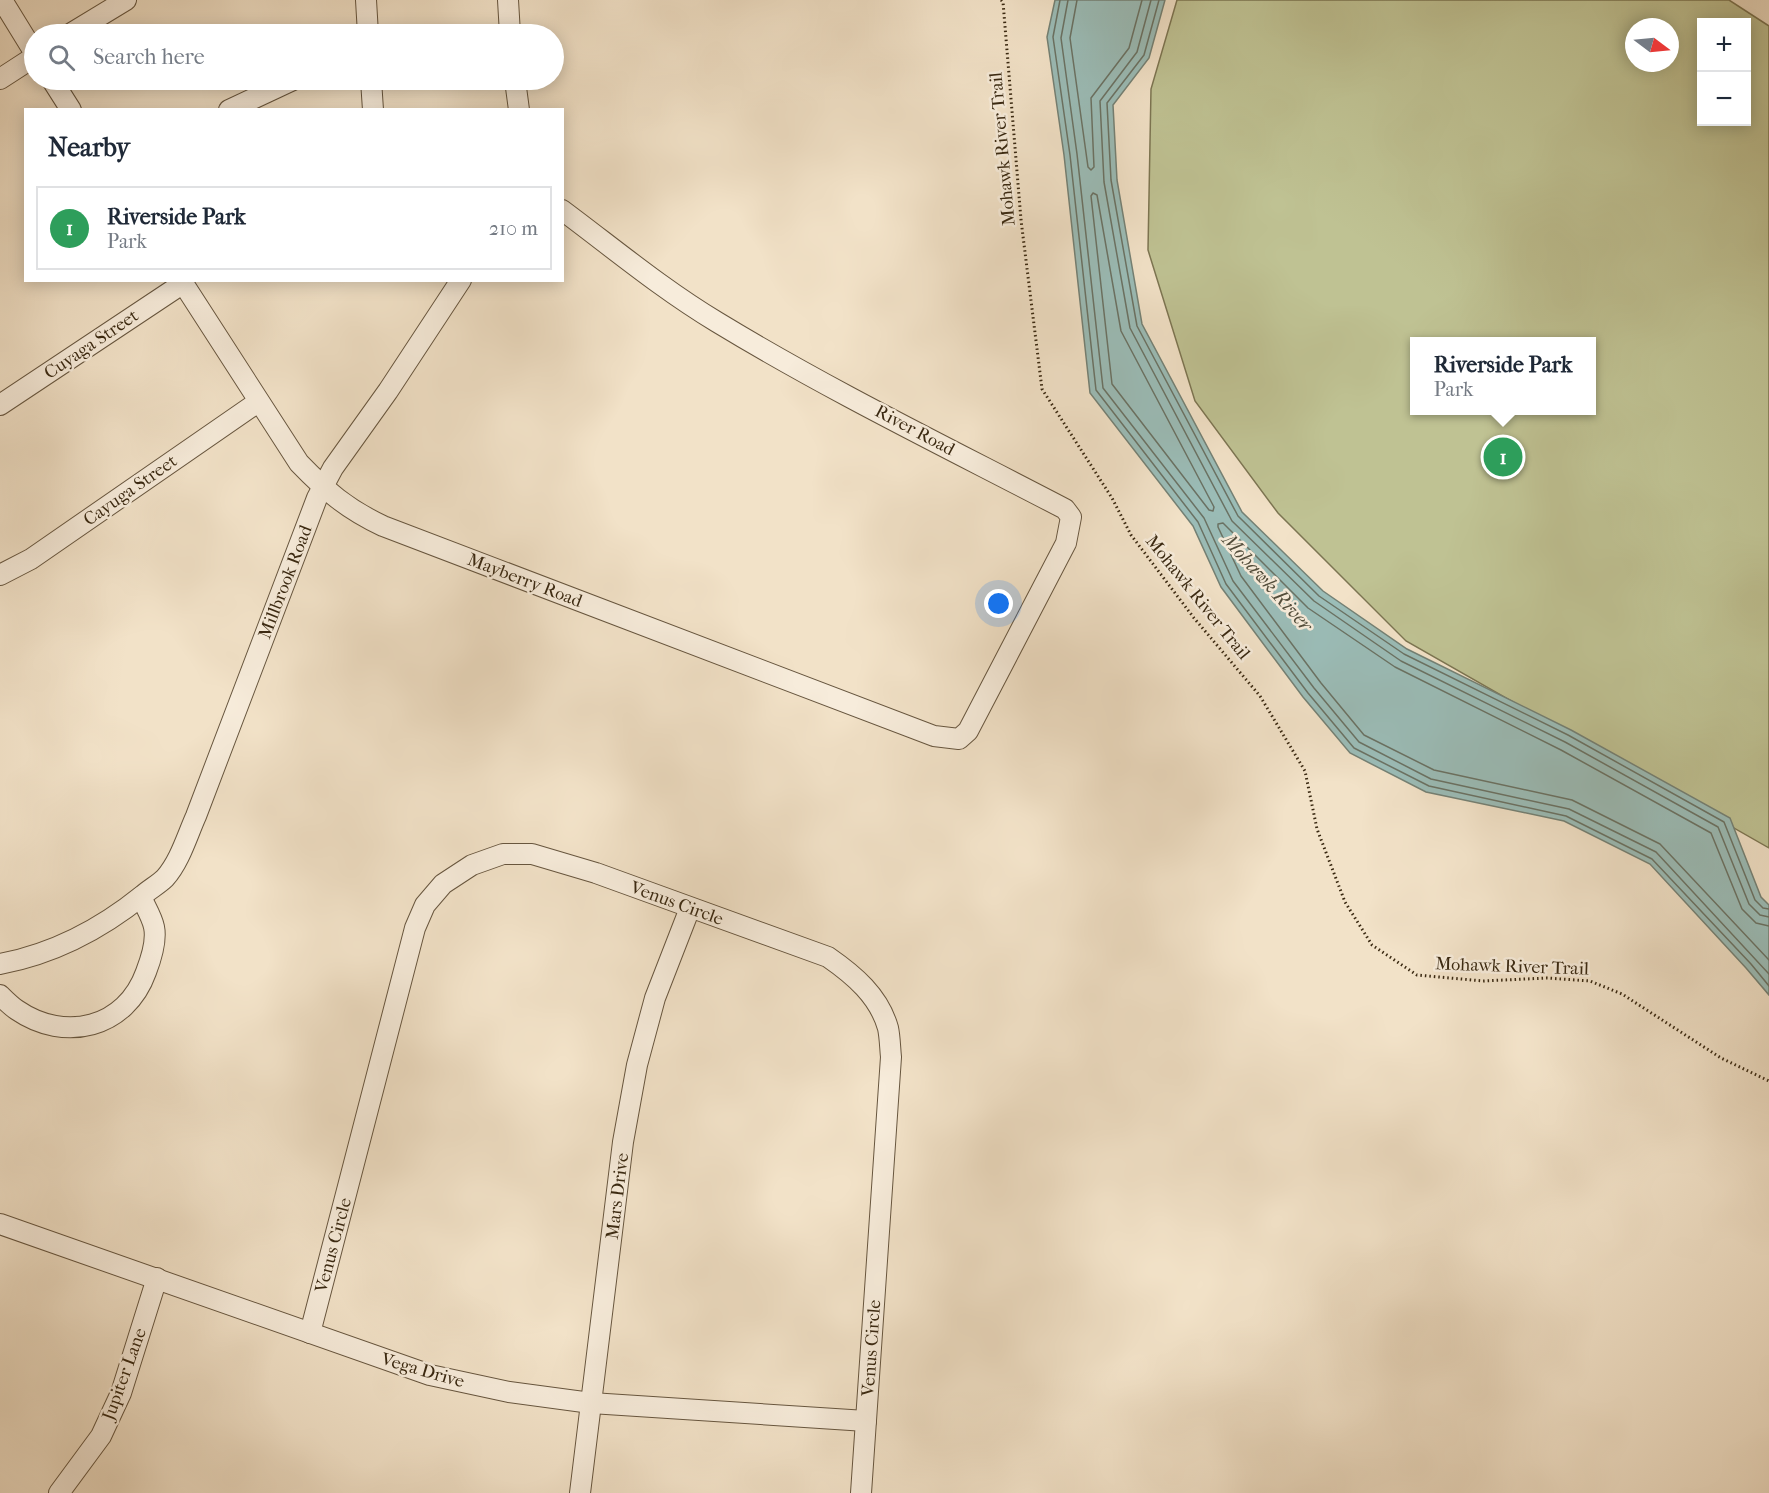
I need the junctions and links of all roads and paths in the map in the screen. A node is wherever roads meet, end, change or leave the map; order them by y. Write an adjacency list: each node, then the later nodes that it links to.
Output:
1 (2, 0): 9 (street)
2 (126, 0): 6 (street)
3 (366, 0): 7 (street)
4 (508, 0): 8 (street)
5 (1001, 0): 32 (path, Mohawk River Trail)
6 (86, 24)
7 (364, 24)
8 (509, 24)
9 (24, 36)
10 (24, 63): 11 (street)
11 (0, 79)
12 (58, 90): 16 (street)
13 (272, 90): 17 (street)
14 (372, 90): 18 (street)
15 (516, 90): 19 (street)
16 (70, 108)
17 (233, 108)
18 (373, 108)
19 (519, 108)
20 (564, 212): 27 (street, River Road)
21 (181, 282): 23 (street, Mayberry Road); 24 (street, Cuyaga Street)
22 (460, 282): 25 (street, Millbrook Road)
23 (258, 402): 25 (street, Mayberry Road); 26 (street, Cayuga Street)
24 (0, 405)
25 (323, 488): 27 (street, Mayberry Road); 28 (street, Millbrook Road)
26 (0, 575)
27 (968, 731)
28 (141, 897): 30 (street, Millbrook Road); 31 (street)
29 (690, 908): 35 (street, Venus Circle); 36 (street, Mars Drive); 37 (street, Venus Circle)
30 (0, 964)
31 (0, 995)
32 (1769, 1081)
33 (0, 1224): 34 (street, Vega Drive)
34 (157, 1278): 35 (street, Vega Drive); 38 (street, Jupiter Lane)
35 (310, 1333): 36 (street, Vega Drive)
36 (591, 1403): 37 (street, Vega Drive); 39 (street, Mars Drive)
37 (866, 1421): 40 (street, Venus Circle)
38 (59, 1493)
39 (580, 1493)
40 (861, 1493)

